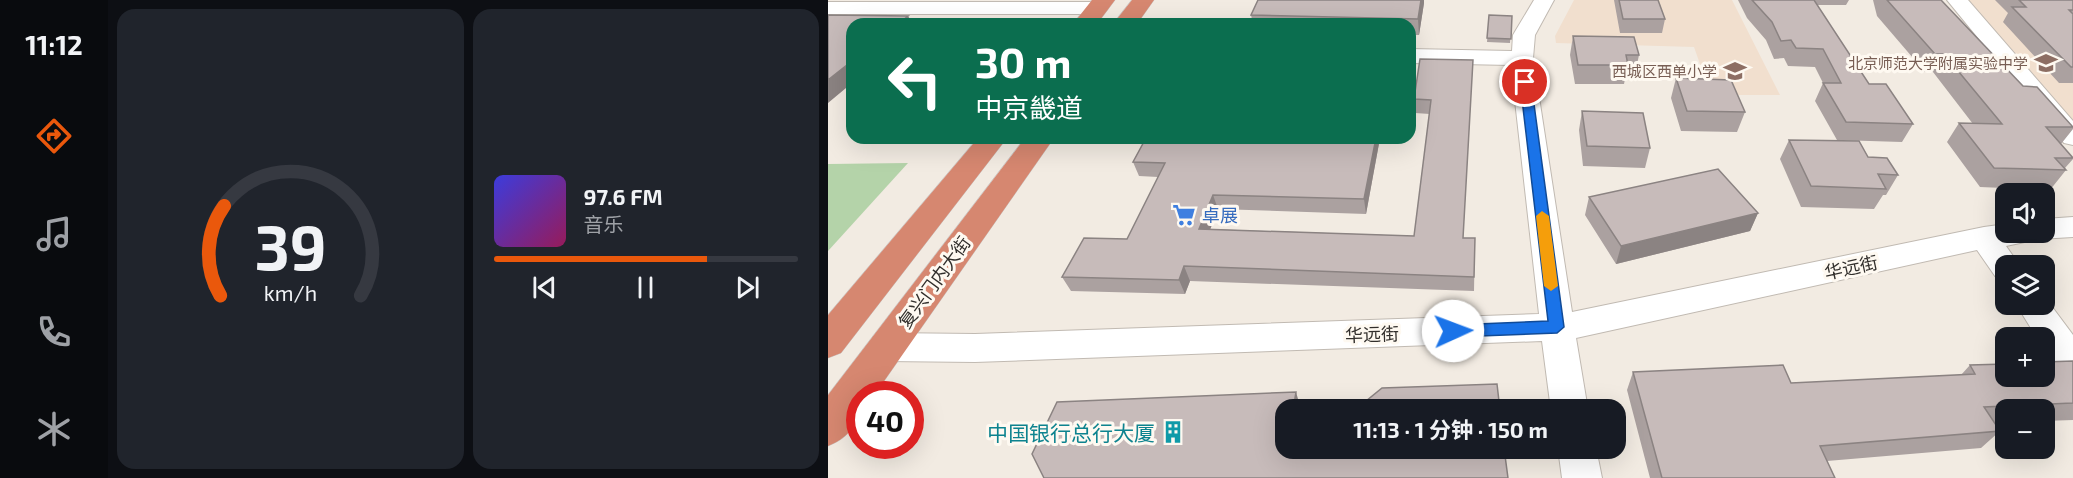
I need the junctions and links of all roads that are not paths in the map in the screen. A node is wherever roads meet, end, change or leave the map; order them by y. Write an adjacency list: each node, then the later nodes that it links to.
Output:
1 (1143, 0): 6 (highway)
2 (1544, 0): 8 (street)
3 (1957, 0): 9 (street)
4 (828, 8): 5 (street)
5 (1096, 11)
6 (1130, 18)
7 (1416, 56): 8 (street)
8 (1522, 58): 18 (street)
9 (2073, 137)
10 (988, 144): 19 (highway)
11 (1036, 144): 20 (highway, 复兴门内大街)
12 (2073, 227): 13 (street)
13 (2055, 229)
14 (1995, 236): 15 (street, 华远街)
15 (1984, 238): 16 (street); 18 (street, 华远街)
16 (1996, 255)
17 (2040, 315): 21 (street)
18 (1557, 327): 20 (street, 华远街); 22 (street)
19 (828, 342)
20 (886, 347): 23 (highway, 复兴门内大街)
21 (2073, 362)
22 (1568, 399)
23 (828, 427)
24 (1579, 459): 25 (street)
25 (1582, 478)

